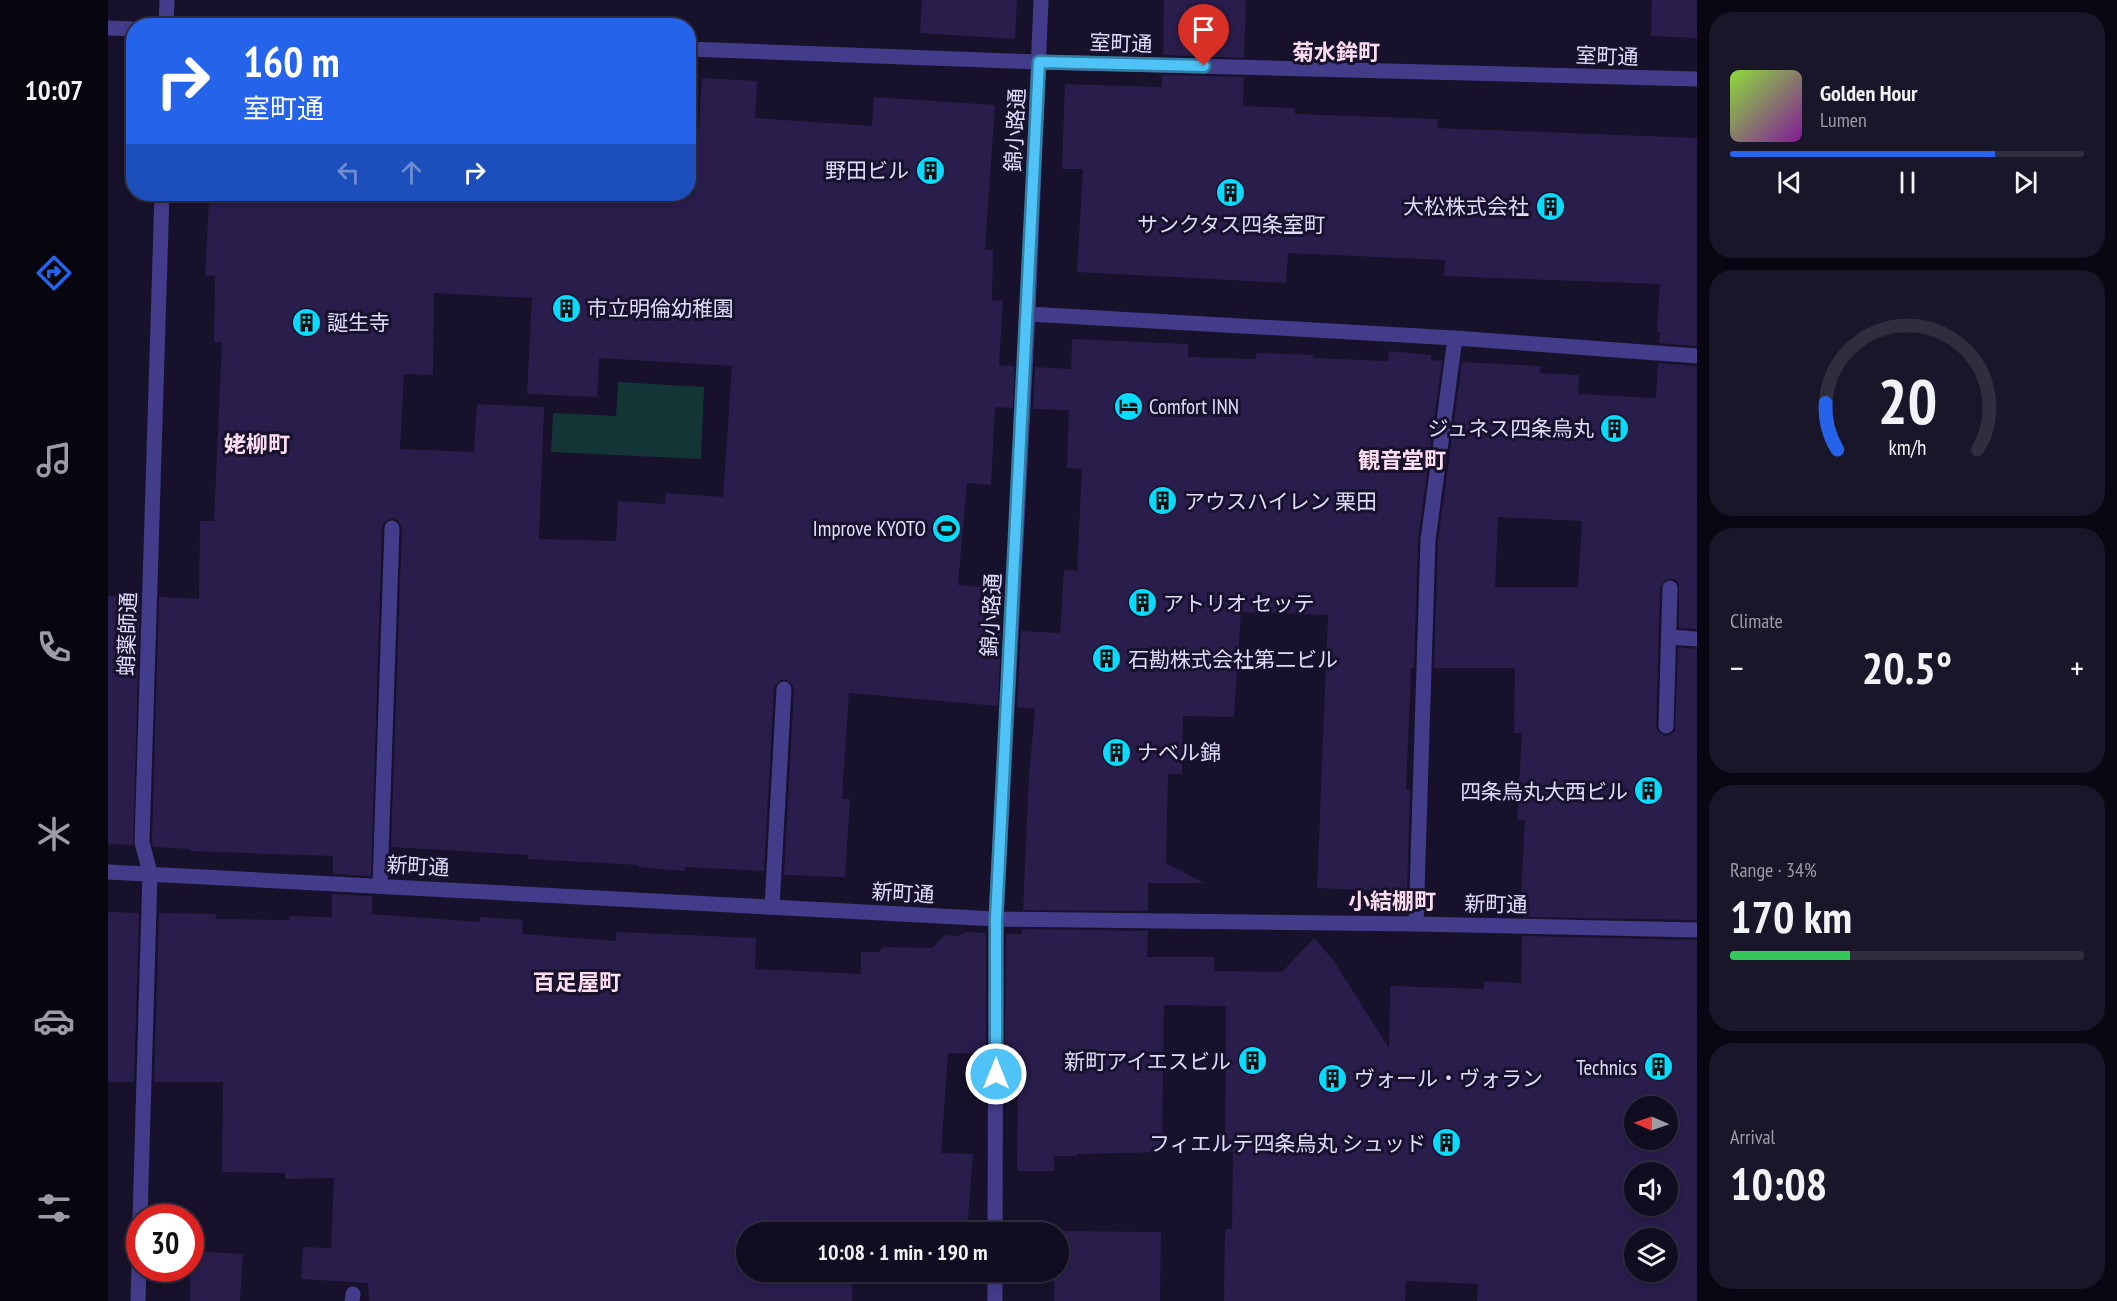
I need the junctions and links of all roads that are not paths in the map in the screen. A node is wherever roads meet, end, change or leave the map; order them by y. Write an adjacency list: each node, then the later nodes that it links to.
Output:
1 (167, 0): 3 (street)
2 (1041, 0): 7 (street, 錦小路通)
3 (166, 18)
4 (108, 28): 5 (street)
5 (126, 28)
6 (696, 49): 7 (street, 室町通)
7 (1039, 62): 8 (street, 室町通); 10 (street, 錦小路通)
8 (1697, 79)
9 (162, 201): 20 (street, 蛸薬師通)
10 (1028, 314): 11 (street); 23 (street, 錦小路通)
11 (1455, 338): 12 (street); 24 (street)
12 (1697, 356)
13 (392, 528): 21 (street)
14 (1671, 588): 15 (street)
15 (1669, 637): 16 (street); 18 (street)
16 (1697, 639)
17 (784, 689): 22 (street)
18 (1666, 726)
19 (108, 872): 20 (street, 新町通)
20 (150, 873): 21 (street, 新町通); 26 (street, 蛸薬師通)
21 (380, 885): 22 (street, 新町通)
22 (772, 907): 23 (street, 新町通)
23 (996, 919): 24 (street, 新町通); 27 (street, 錦小路通)
24 (1416, 924): 25 (street, 新町通)
25 (1697, 930)
26 (140, 1204)
27 (995, 1222)
28 (139, 1282): 30 (street)
29 (995, 1282): 31 (street)
30 (138, 1301)
31 (995, 1301)

